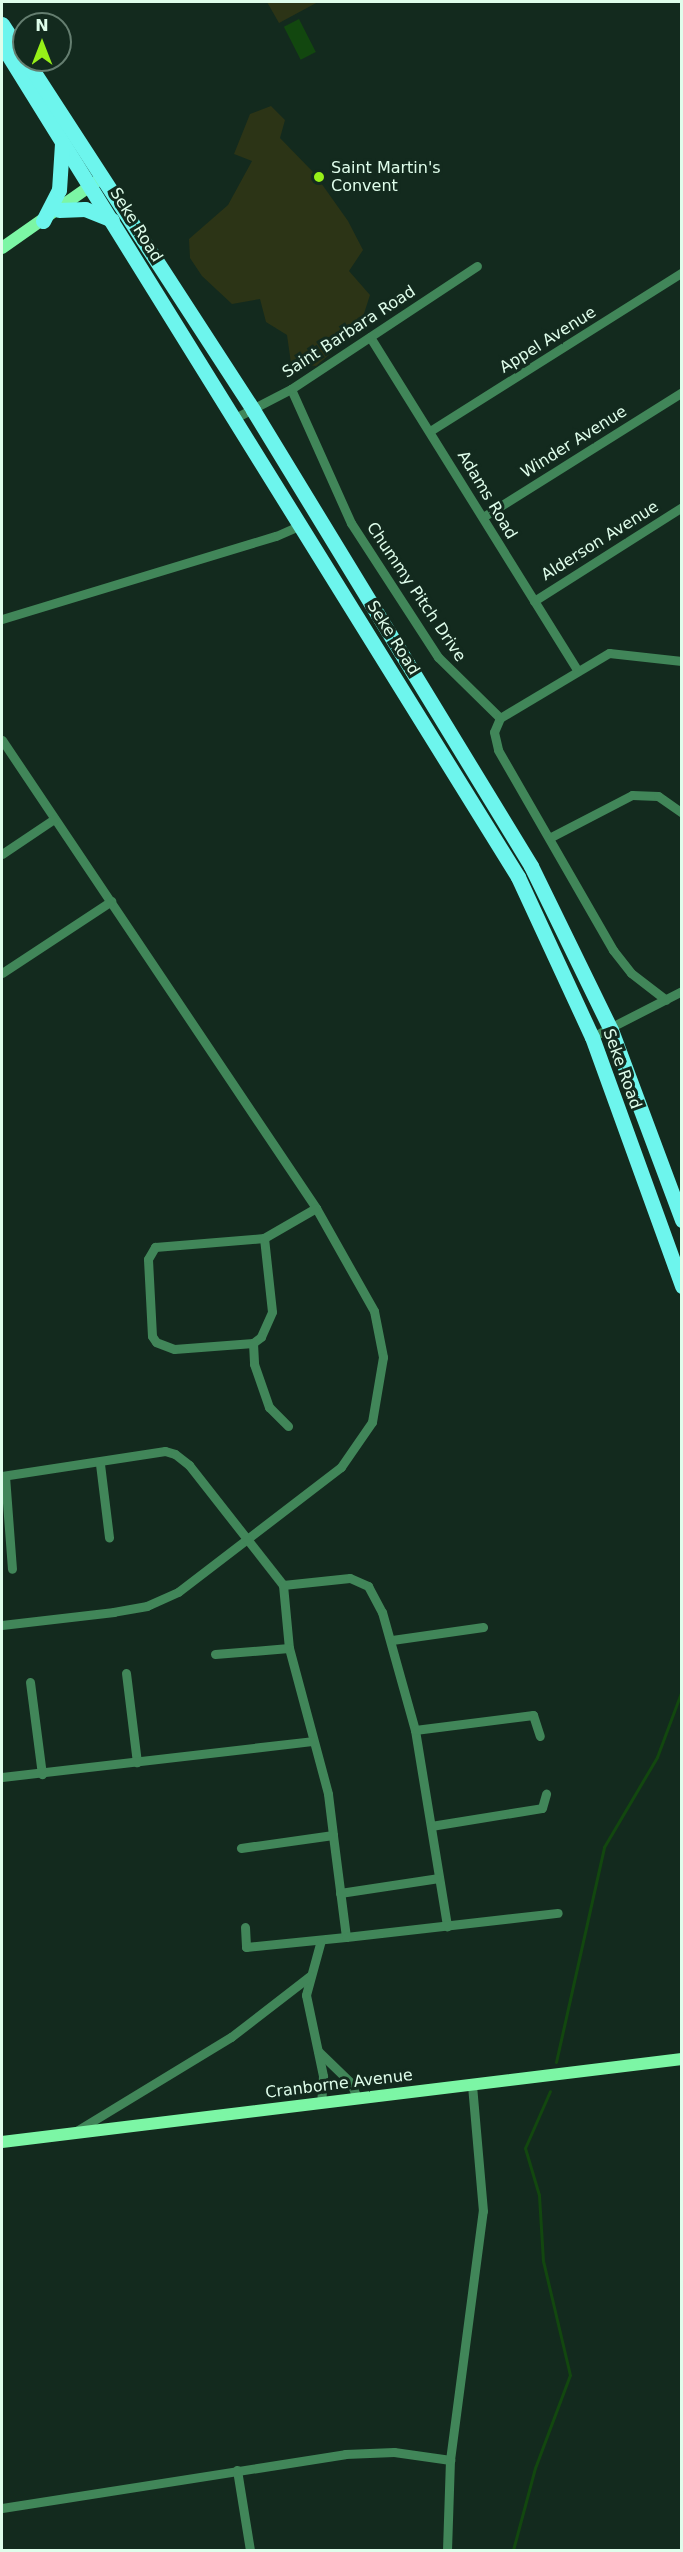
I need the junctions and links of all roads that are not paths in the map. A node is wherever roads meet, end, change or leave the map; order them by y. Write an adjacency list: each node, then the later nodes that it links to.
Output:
1 (2, 24): 2 (main road, Seke Road)
2 (12, 39)
3 (2, 45): 5 (main road, Seke Road)
4 (34, 72): 6 (main road, Seke Road)
5 (62, 140): 7 (main road, Seke Road); 9 (main road)
6 (104, 176): 7 (street); 17 (main road, Seke Road)
7 (90, 187): 8 (street); 10 (main road, Seke Road)
8 (59, 210): 9 (street); 10 (main road)
9 (43, 220): 11 (street)
10 (112, 220): 18 (main road, Seke Road)
11 (2, 248)
12 (477, 266): 14 (street, Saint Barbara Road)
13 (681, 272): 19 (street, Appel Avenue)
14 (370, 337): 15 (street, Saint Barbara Road); 19 (street, Adams Road)
15 (291, 389): 17 (street, Saint Barbara Road); 27 (street, Chummy Pitch Drive)
16 (681, 392): 21 (street, Winder Avenue)
17 (253, 410): 18 (street, Saint Barbara Road); 37 (main road, Seke Road)
18 (235, 418): 22 (main road, Seke Road)
19 (430, 431): 21 (street, Adams Road)
20 (681, 507): 23 (street, Alderson Avenue)
21 (483, 517): 23 (street, Adams Road)
22 (301, 525): 24 (street); 38 (main road, Seke Road)
23 (534, 601): 26 (street, Adams Road)
24 (2, 619)
25 (681, 661): 26 (street)
26 (577, 670): 27 (street)
27 (500, 718): 31 (street)
28 (2, 740): 30 (street)
29 (681, 813): 31 (street)
30 (54, 819): 32 (street); 33 (street)
31 (551, 837): 36 (street)
32 (2, 854)
33 (111, 901): 34 (street); 39 (street)
34 (2, 974)
35 (681, 991): 36 (street)
36 (666, 1000): 37 (street)
37 (611, 1030): 38 (street); 40 (main road, Seke Road)
38 (592, 1037): 42 (main road, Seke Road)
39 (316, 1208): 41 (street); 48 (street)
40 (681, 1220)
41 (264, 1238): 43 (street); 43 (street)
42 (681, 1286)
43 (253, 1343): 44 (street)
44 (288, 1426)
45 (100, 1464): 46 (street); 47 (street); 48 (street)
46 (3, 1476): 49 (street)
47 (110, 1537)
48 (249, 1541): 50 (street); 51 (street)
49 (12, 1569)
50 (283, 1585): 53 (street); 54 (street)
51 (2, 1625)
52 (483, 1627): 53 (street)
53 (392, 1640): 58 (street)
54 (289, 1648): 55 (street); 60 (street)
55 (216, 1654)
56 (126, 1673): 61 (street)
57 (30, 1682): 62 (street)
58 (414, 1730): 59 (street); 65 (street)
59 (540, 1736)
60 (312, 1741): 61 (street); 66 (street)
61 (137, 1762): 62 (street)
62 (42, 1774): 63 (street)
63 (2, 1777)
64 (546, 1794): 65 (street)
65 (431, 1826): 68 (street)
66 (333, 1835): 67 (street); 69 (street)
67 (241, 1848)
68 (439, 1878): 69 (street); 71 (street)
69 (340, 1893): 73 (street)
70 (558, 1914): 71 (street)
71 (447, 1926): 73 (street)
72 (245, 1928): 74 (street)
73 (346, 1937): 74 (street)
74 (321, 1941): 75 (street)
75 (310, 1976): 76 (street); 81 (street)
76 (316, 2050): 79 (street); 80 (street)
77 (681, 2059): 78 (street, Cranborne Avenue)
78 (472, 2085): 79 (street, Cranborne Avenue); 83 (street)
79 (357, 2098): 80 (street, Cranborne Avenue)
80 (321, 2102): 81 (street, Cranborne Avenue)
81 (73, 2133): 82 (street, Cranborne Avenue)
82 (2, 2142)
83 (450, 2460): 84 (street); 87 (street)
84 (237, 2470): 85 (street); 86 (street)
85 (2, 2508)
86 (250, 2550)
87 (447, 2550)

